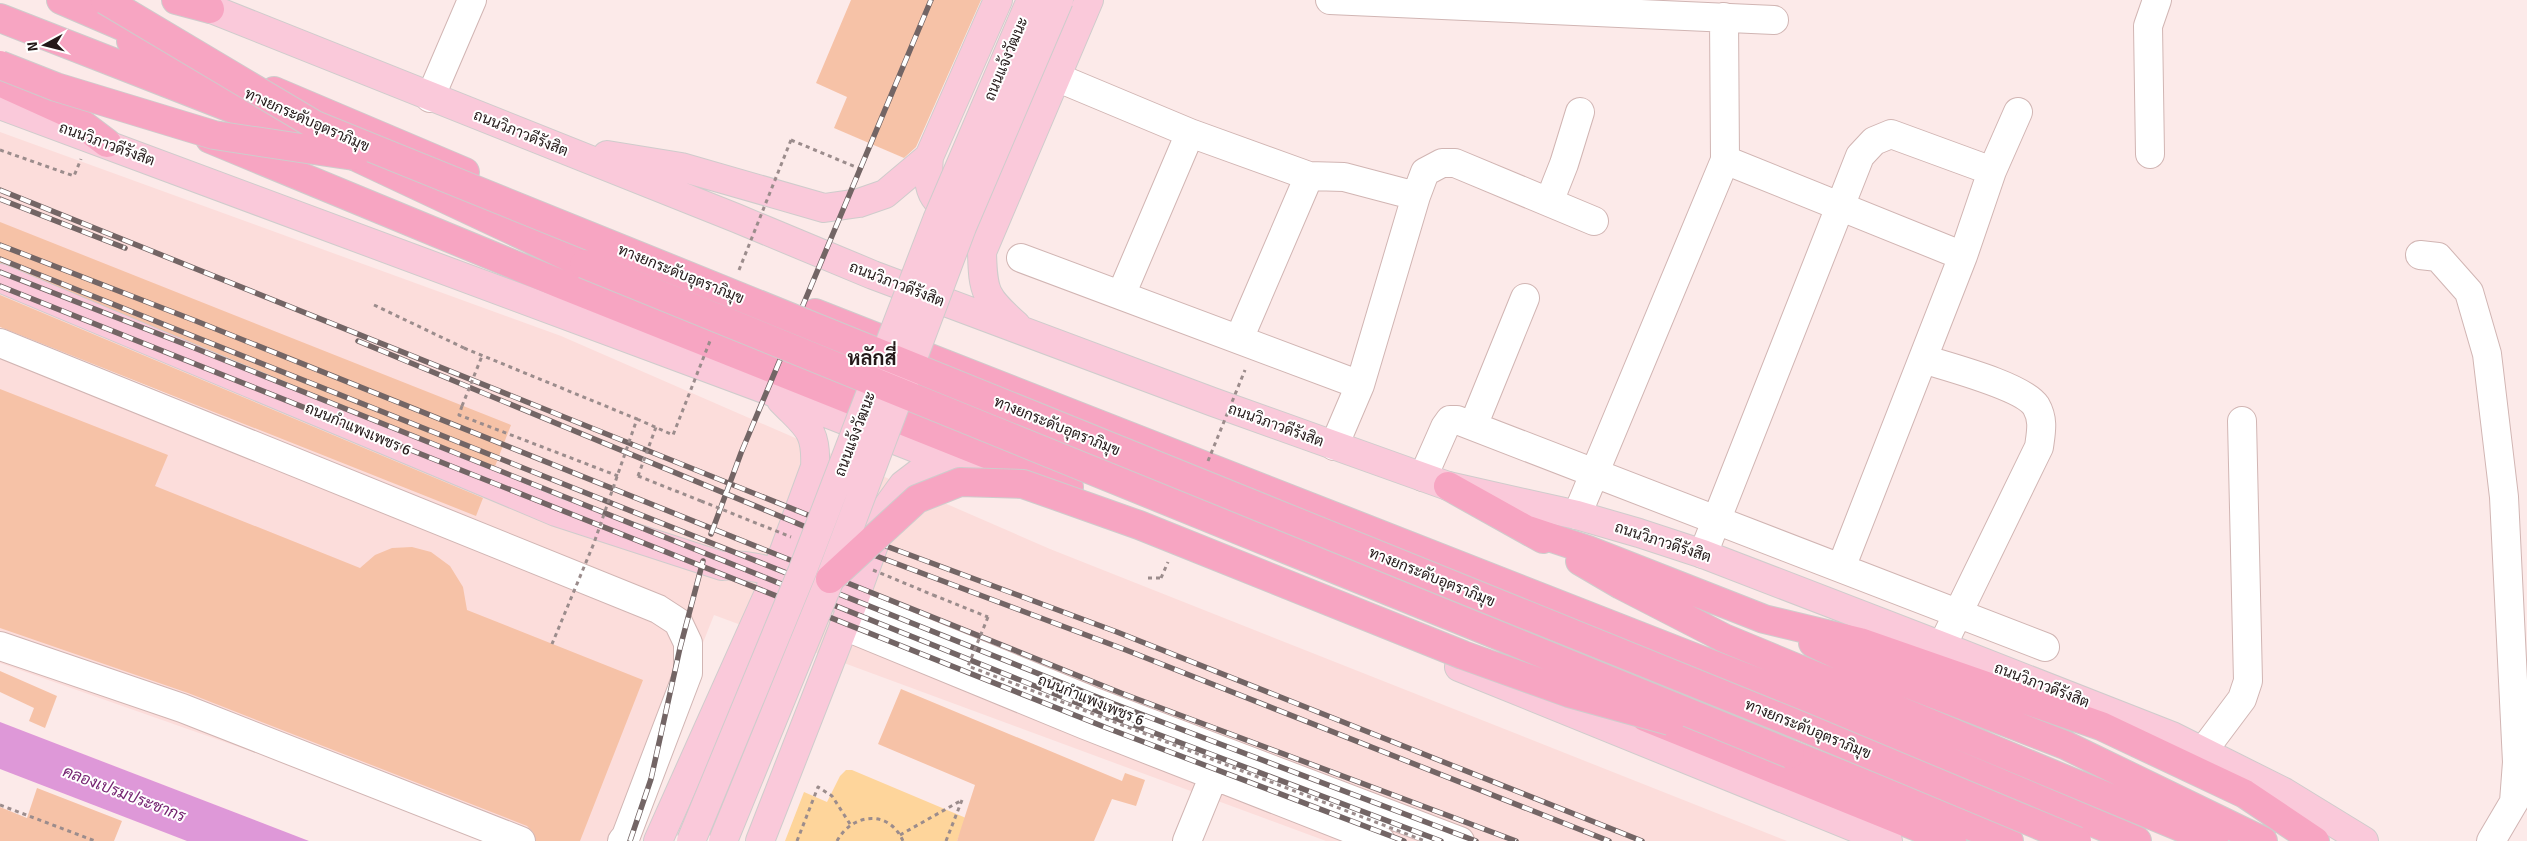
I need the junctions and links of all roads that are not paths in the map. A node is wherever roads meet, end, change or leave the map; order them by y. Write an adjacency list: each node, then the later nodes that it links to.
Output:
1 (41, 0): 23 (highway, ทางยกระดับอุตราภิมุข, bridge)
2 (61, 0): 88 (highway)
3 (105, 0): 23 (highway, bridge)
4 (176, 0): 12 (highway)
5 (472, 0): 20 (street)
6 (998, 0): 29 (main road, ถนนแจ้งวัฒนะ)
7 (1031, 0): 78 (main road, ถนนแจ้งวัฒนะ, bridge)
8 (1059, 0): 62 (main road, ถนนแจ้งวัฒนะ, bridge)
9 (1089, 0): 18 (main road)
10 (1330, 0): 13 (street)
11 (2157, 0): 27 (street)
12 (199, 4): 20 (main road, ถนนวิภาวดีรังสิต)
13 (1724, 17): 15 (street); 30 (street)
14 (0, 18): 28 (highway, ทางยกระดับอุตราภิมุข, bridge)
15 (1774, 20)
16 (0, 52): 85 (highway)
17 (0, 65): 28 (highway, bridge)
18 (1056, 77): 24 (street); 35 (main road)
19 (4, 89): 25 (highway)
20 (430, 98): 26 (main road, ถนนวิภาวดีรังสิต)
21 (1580, 112): 34 (street)
22 (2018, 112): 31 (street)
23 (315, 125): 87 (highway, ทางยกระดับอุตราภิมุข, bridge)
24 (1190, 134): 32 (street); 42 (street)
25 (107, 143): 49 (main road, ถนนวิภาวดีรังสิต)
26 (551, 146): 29 (main road, ถนนแจ้งวัฒนะ); 44 (main road, ถนนวิภาวดีรังสิต)
27 (2150, 154)
28 (354, 156): 73 (highway, ทางยกระดับอุตราภิมุข, bridge)
29 (929, 157): 35 (main road)
30 (1725, 160): 36 (street); 54 (street)
31 (1992, 171): 36 (street); 39 (street)
32 (1309, 176): 33 (street); 45 (street)
33 (1416, 196): 34 (street); 48 (street)
34 (1549, 202): 37 (street)
35 (1001, 205): 44 (main road)
36 (1841, 207): 39 (street); 58 (street)
37 (1594, 221)
38 (2420, 255): 93 (street)
39 (1963, 256): 47 (street)
40 (1021, 258): 42 (street)
41 (0, 278): 63 (main road, ถนนกำแพงเพชร 6)
42 (1121, 295): 45 (street)
43 (1524, 298): 51 (street)
44 (1024, 332): 52 (main road, ถนนวิภาวดีรังสิต)
45 (1239, 340): 48 (street)
46 (0, 342): 76 (street)
47 (1923, 359): 61 (street); 64 (street)
48 (1360, 385): 52 (street)
49 (775, 393): 53 (main road, ถนนวิภาวดีรังสิต); 63 (main road, ถนนแจ้งวัฒนะ)
50 (2242, 421): 72 (street)
51 (1473, 426): 54 (street); 55 (street)
52 (1334, 446): 55 (main road, ถนนวิภาวดีรังสิต)
53 (954, 462): 65 (main road); 84 (main road, ถนนวิภาวดีรังสิต)
54 (1595, 472): 57 (street); 58 (street)
55 (1422, 477): 56 (main road, ถนนวิภาวดีรังสิต)
56 (1448, 486): 57 (main road, ถนนวิภาวดีรังสิต); 59 (highway)
57 (1577, 515): 60 (main road, ถนนวิภาวดีรังสิต)
58 (1717, 520): 60 (street); 61 (street)
59 (1528, 530): 66 (highway); 89 (highway)
60 (1703, 554): 68 (main road, ถนนวิภาวดีรังสิต)
61 (1841, 568): 64 (street)
62 (830, 579): 73 (highway, bridge); 79 (main road, ถนนแจ้งวัฒนะ, bridge)
63 (772, 584): 65 (main road, ถนนกำแพงเพชร 6); 70 (main road, ถนนแจ้งวัฒนะ)
64 (1957, 613): 68 (street); 69 (street)
65 (849, 615): 71 (main road); 74 (street, ถนนกำแพงเพชร 6); 83 (street, ถนนกำแพงเพชร 6)
66 (1764, 619): 90 (highway); 91 (highway)
67 (0, 646): 75 (street)
68 (1942, 646): 72 (main road, ถนนวิภาวดีรังสิต)
69 (2044, 647)
70 (736, 668): 71 (main road); 77 (main road, ถนนแจ้งวัฒนะ)
71 (818, 698): 80 (main road)
72 (2204, 751): 92 (main road, ถนนวิภาวดีรังสิต)
73 (1790, 754): 86 (highway, ทางยกระดับอุตราภิมุข)
74 (1214, 775): 81 (street); 82 (street, ถนนกำแพงเพชร 6)
75 (521, 841)
76 (622, 841)
77 (658, 841)
78 (691, 841)
79 (723, 841)
80 (760, 841)
81 (1187, 841)
82 (1381, 841)
83 (1460, 841)
84 (1888, 841)
85 (1952, 841)
86 (2009, 841)
87 (2077, 841)
88 (2137, 841)
89 (2214, 841)
90 (2263, 841)
91 (2315, 841)
92 (2364, 841)
93 (2491, 841)

